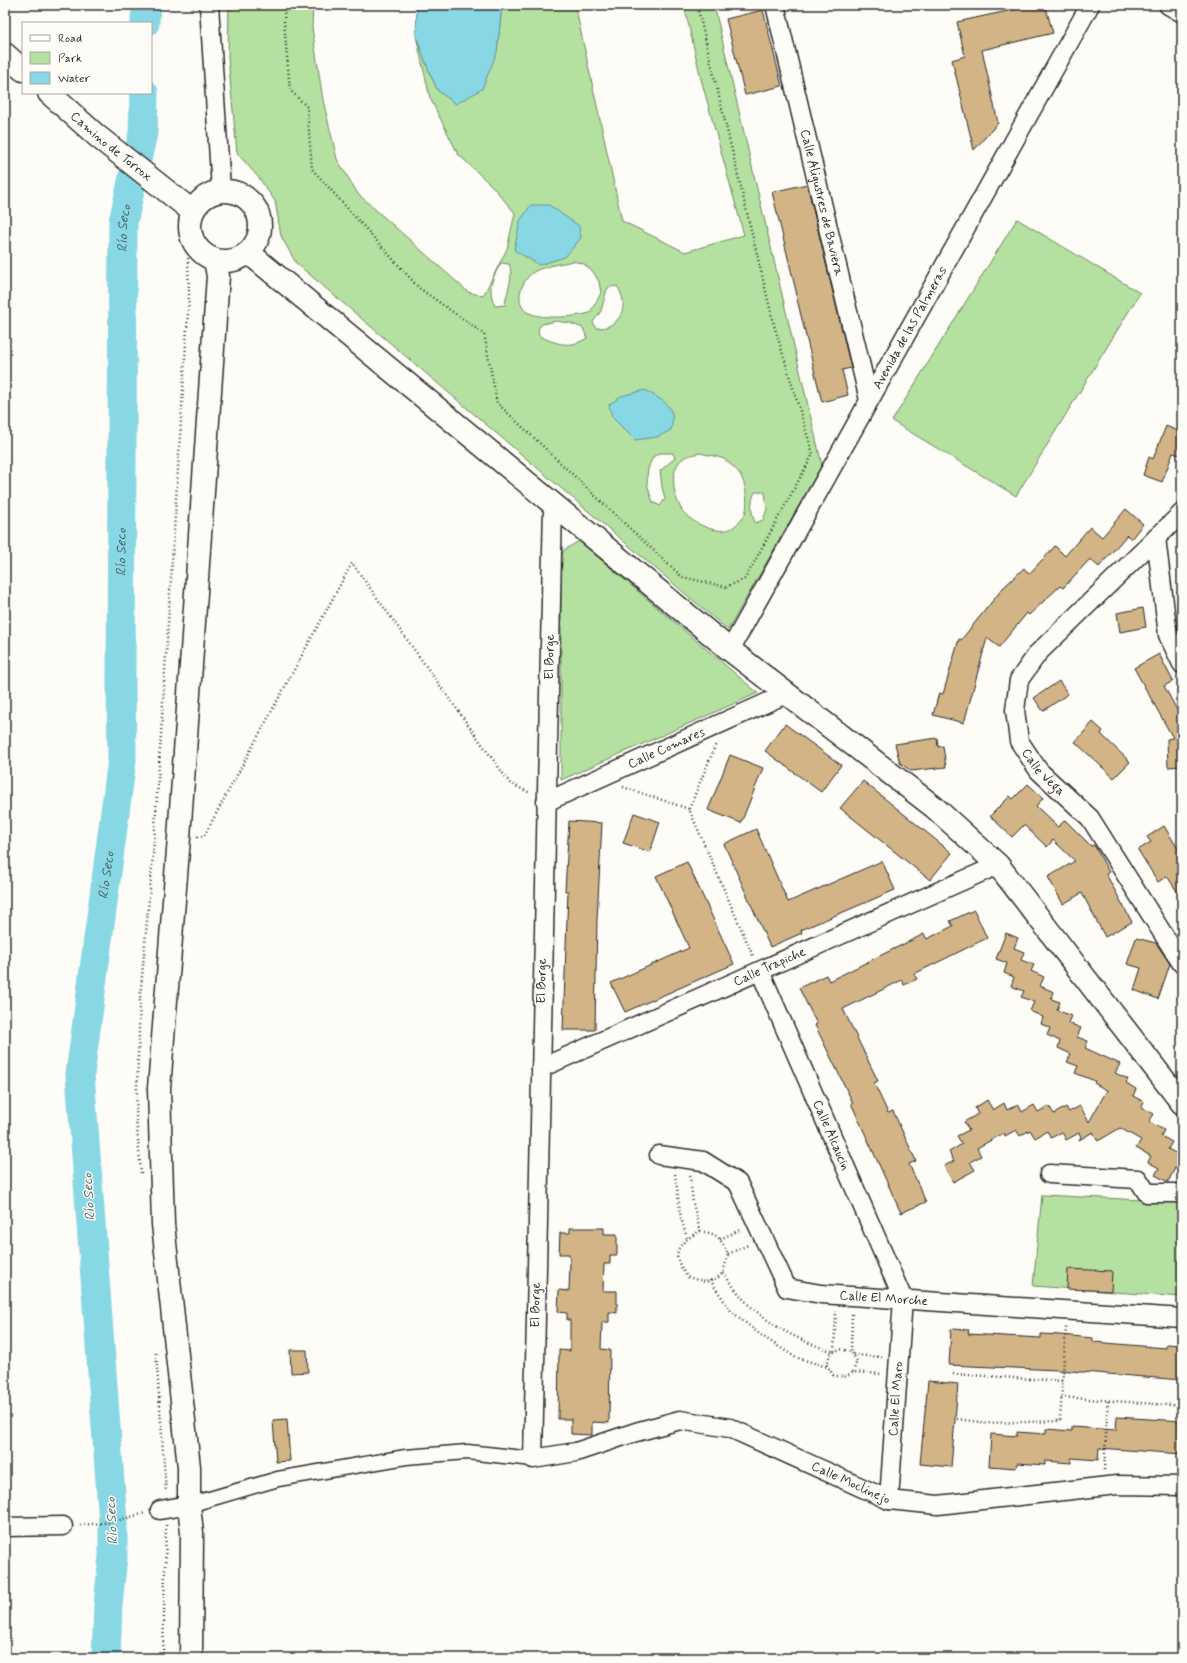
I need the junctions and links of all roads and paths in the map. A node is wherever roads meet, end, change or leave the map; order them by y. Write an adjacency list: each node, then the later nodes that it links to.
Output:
1 (208, 5): 11 (street)
2 (285, 5): 3 (path)
3 (697, 5)
4 (775, 5): 15 (street, Calle Aligustres de Baviera)
5 (1168, 5): 7 (street)
6 (1085, 9): 15 (street, Avenida de las Palmeras)
7 (1182, 13)
8 (5, 54): 9 (street)
9 (22, 69)
10 (50, 94): 12 (street, Camino de Torrox)
11 (222, 190): 12 (street); 13 (street)
12 (192, 211): 14 (street)
13 (249, 253): 14 (street); 16 (street)
14 (215, 260): 26 (street)
15 (869, 400): 19 (street, Avenida de las Palmeras)
16 (553, 504): 19 (street); 24 (street, El Borge)
17 (1182, 513): 18 (street, Calle Vega)
18 (1156, 538): 20 (street); 28 (street, Calle Vega)
19 (730, 650): 21 (street)
20 (1182, 664)
21 (786, 694): 22 (street, Calle Comares); 27 (street)
22 (725, 721): 23 (street, Calle Comares); 25 (path)
23 (597, 779): 24 (street, Calle Comares); 25 (path)
24 (546, 802): 26 (path); 30 (street, El Borge)
25 (689, 808): 29 (path)
26 (179, 838): 62 (street)
27 (998, 865): 29 (street, Calle Trapiche); 31 (street)
28 (1182, 964)
29 (760, 971): 30 (street, Calle Trapiche); 43 (street, Calle Alcaucin)
30 (541, 1068): 58 (street, El Borge)
31 (1182, 1102)
32 (675, 1157): 35 (street, Calle El Morche); 36 (path); 37 (path)
33 (1049, 1174): 34 (street)
34 (1182, 1194)
35 (761, 1230): 38 (path); 39 (path); 42 (street, Calle El Morche)
36 (700, 1232): 37 (path); 38 (path)
37 (688, 1238): 41 (path)
38 (720, 1239): 39 (path)
39 (728, 1254): 40 (path)
40 (723, 1272): 41 (path); 46 (path)
41 (710, 1280): 49 (path)
42 (845, 1296): 43 (street, Calle El Morche); 46 (path); 47 (path)
43 (903, 1299): 44 (street, Calle El Morche); 50 (street, Calle El Maro)
44 (1067, 1310): 45 (street, Calle El Morche); 53 (path)
45 (1182, 1318)
46 (834, 1352): 47 (path); 49 (path)
47 (851, 1352): 48 (path)
48 (853, 1355): 50 (path); 51 (path)
49 (828, 1367): 51 (path)
50 (899, 1367): 51 (path); 61 (street, Calle El Maro)
51 (853, 1372)
52 (953, 1374): 53 (path)
53 (1062, 1381): 54 (path)
54 (1061, 1396): 55 (path); 57 (path)
55 (1108, 1400): 56 (path); 60 (path)
56 (1182, 1406)
57 (957, 1419)
58 (533, 1459): 61 (street, Calle Moclinejo); 62 (street)
59 (1182, 1486): 60 (street, Calle Moclinejo)
60 (1104, 1487): 61 (street, Calle Moclinejo)
61 (889, 1500)
62 (189, 1505): 63 (street); 66 (street)
63 (160, 1510): 64 (path)
64 (63, 1526): 65 (street)
65 (5, 1527)
66 (191, 1658)

